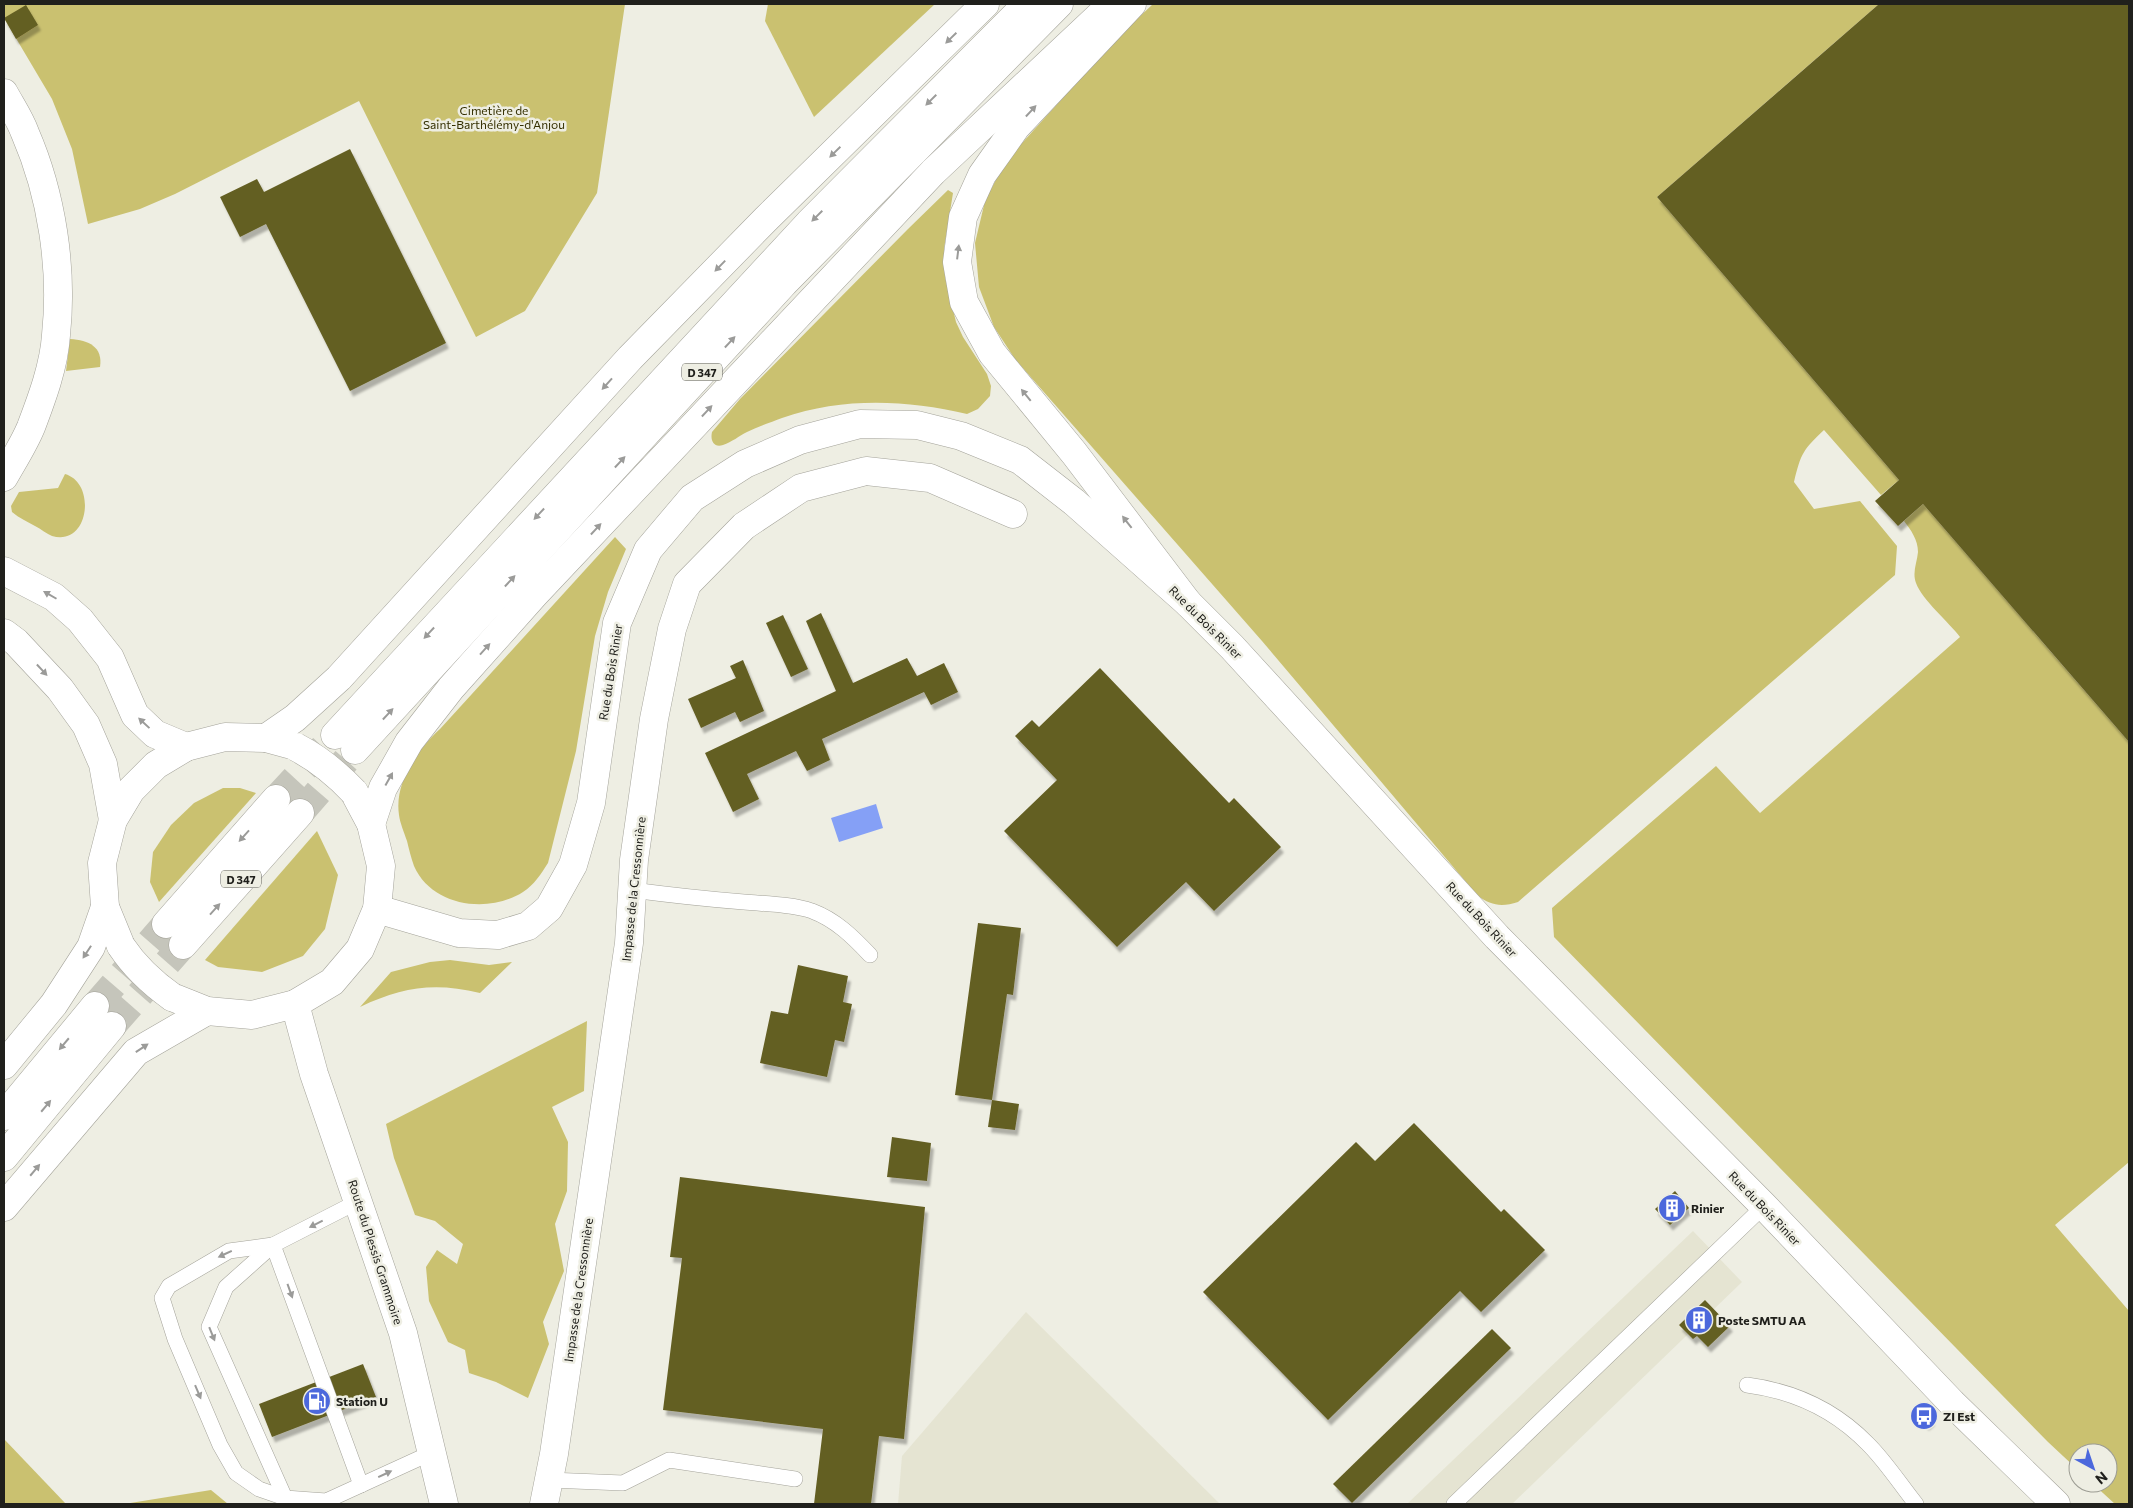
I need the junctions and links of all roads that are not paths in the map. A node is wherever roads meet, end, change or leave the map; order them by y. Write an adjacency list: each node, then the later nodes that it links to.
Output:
1 (986, 4): 12 (main road, one-way to 12)
2 (1027, 4): 3 (main road, D 347, one-way to 3)
3 (1059, 4)
4 (1112, 4): 17 (main road, one-way to 4)
5 (1132, 4): 10 (main road, one-way to 5)
6 (4, 93): 7 (main road)
7 (4, 477)
8 (1013, 514): 18 (main road, Impasse de la Cressonnière)
9 (4, 571): 13 (main road, one-way to 9)
10 (1188, 602): 20 (main road, Rue du Bois Rinier); 30 (main road, Rue du Bois Rinier)
11 (4, 633): 16 (main road, one-way to 16)
12 (266, 738): 13 (main road); 17 (main road, bridge)
13 (186, 747): 16 (main road)
14 (276, 800): 21 (main road, D 347, one-way to 21)
15 (300, 813): 22 (main road, D 347, one-way to 15)
16 (113, 820): 19 (main road)
17 (372, 824): 20 (main road)
18 (632, 890): 23 (lane); 37 (main road, Impasse de la Cressonnière)
19 (105, 907): 25 (main road, bridge); 26 (main road, one-way to 26)
20 (376, 909): 24 (main road)
21 (166, 924)
22 (183, 945)
23 (870, 956)
24 (295, 1004): 25 (main road); 29 (main road, Route du Plessis Grammoire)
25 (207, 1011): 31 (main road, one-way to 25)
26 (4, 1065)
27 (4, 1116): 28 (main road, one-way to 27)
28 (4, 1157)
29 (359, 1201): 32 (lane, one-way to 32); 34 (main road, Route du Plessis Grammoire)
30 (1764, 1206): 40 (lane); 42 (main road, Rue du Bois Rinier)
31 (4, 1207)
32 (273, 1245): 36 (lane, one-way to 36); 38 (lane, one-way to 38); 38 (lane, one-way to 38)
33 (1746, 1385): 41 (lane)
34 (431, 1452): 36 (lane, one-way to 34); 39 (main road, Route du Plessis Grammoire)
35 (795, 1479): 37 (lane)
36 (361, 1485): 38 (lane)
37 (546, 1492)
38 (285, 1498)
39 (444, 1504)
40 (1454, 1504)
41 (1916, 1504)
42 (2056, 1504)

